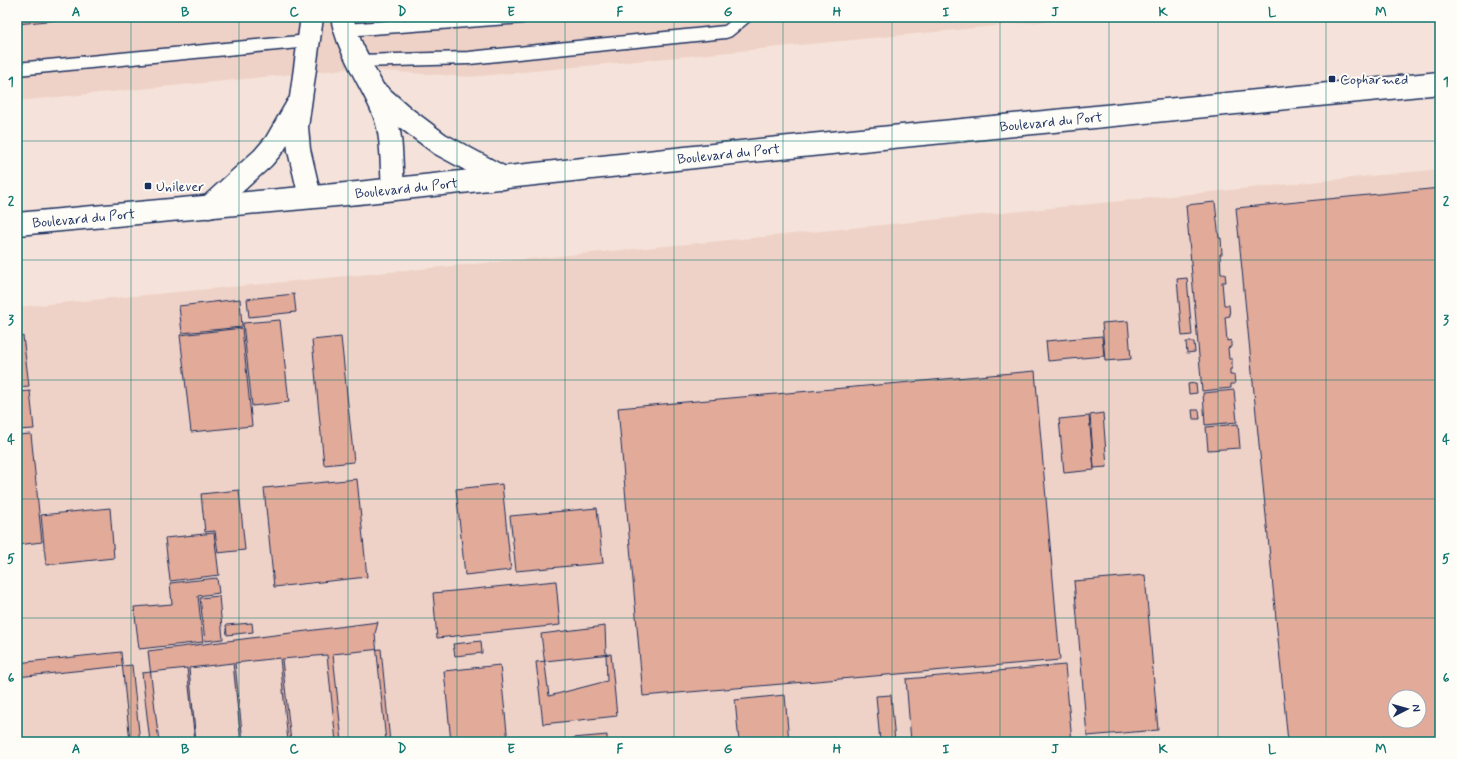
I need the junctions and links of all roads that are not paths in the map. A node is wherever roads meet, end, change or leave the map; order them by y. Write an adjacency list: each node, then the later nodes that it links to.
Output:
1 (312, 17): 5 (main road)
2 (522, 17): 4 (lane)
3 (745, 17): 6 (lane)
4 (343, 24): 6 (main road)
5 (309, 41): 7 (lane); 10 (main road)
6 (358, 60): 9 (main road)
7 (17, 69)
8 (1440, 83): 11 (main road, Boulevard du Port)
9 (375, 91): 11 (main road); 12 (main road)
10 (301, 100): 13 (main road); 14 (main road)
11 (503, 178): 12 (main road, Boulevard du Port)
12 (393, 189): 13 (main road, Boulevard du Port)
13 (310, 198): 14 (main road, Boulevard du Port)
14 (209, 207): 15 (main road, Boulevard du Port)
15 (17, 224)

